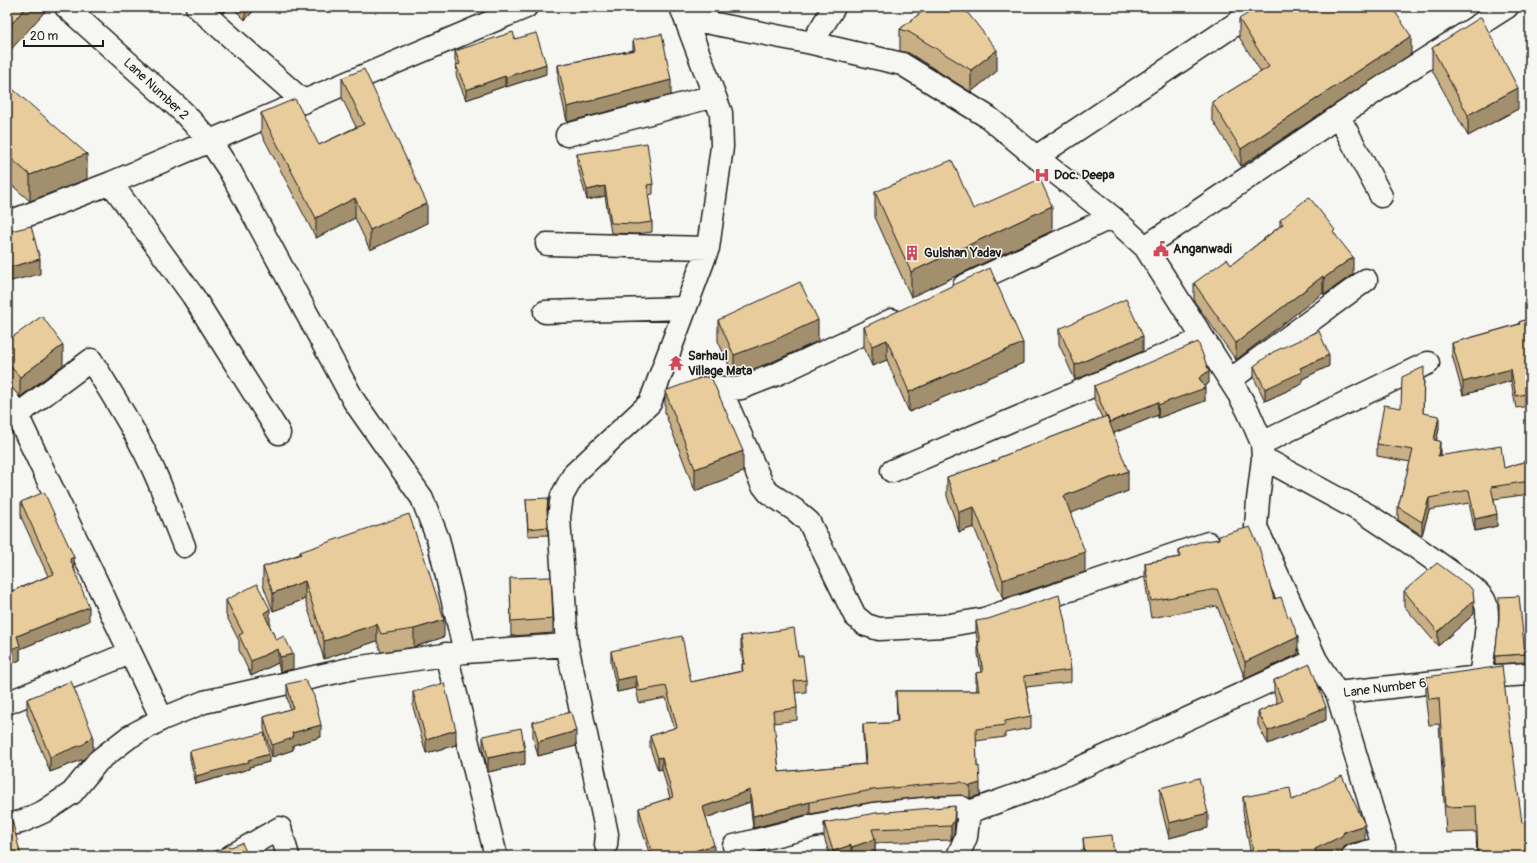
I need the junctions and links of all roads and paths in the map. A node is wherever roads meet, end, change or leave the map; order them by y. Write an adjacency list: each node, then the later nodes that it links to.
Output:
1 (66, 7): 13 (street, Lane Number 2)
2 (197, 7): 10 (street)
3 (526, 7): 10 (street)
4 (834, 7): 8 (street)
5 (1261, 7): 14 (street)
6 (1507, 7): 11 (street)
7 (683, 12): 8 (street); 9 (street)
8 (812, 43): 14 (street)
9 (714, 96): 12 (street); 21 (street)
10 (304, 102): 13 (street)
11 (1339, 117): 16 (street); 20 (street)
12 (567, 135)
13 (210, 141): 15 (street); 40 (street, Lane Number 2)
14 (1036, 157): 17 (street)
15 (111, 183): 18 (street); 33 (street)
16 (1381, 196)
17 (1112, 217): 20 (street); 23 (street)
18 (7, 223)
19 (547, 244): 21 (street)
20 (1145, 247): 27 (street)
21 (708, 248): 24 (street)
22 (1366, 280): 29 (street)
23 (948, 294)
24 (685, 308): 26 (street); 31 (street)
25 (912, 310): 30 (street)
26 (545, 312)
27 (1203, 339): 29 (street); 35 (street)
28 (1428, 363): 34 (street)
29 (1230, 380): 34 (street)
30 (720, 388): 31 (street); 36 (street)
31 (650, 403): 38 (street)
32 (12, 407): 37 (street); 39 (street)
33 (279, 433)
34 (1263, 451): 36 (street); 43 (street)
35 (892, 471)
36 (1241, 532): 41 (street)
37 (184, 546)
38 (567, 644): 40 (street); 49 (street)
39 (130, 652): 45 (street); 46 (street)
40 (456, 653): 46 (street); 54 (street, Lane Number 2)
41 (1316, 660): 44 (street); 47 (street)
42 (1530, 674): 43 (street, Lane Number 6)
43 (1480, 677): 44 (street, Lane Number 6)
44 (1337, 693): 51 (street, Lane Number 6)
45 (7, 703)
46 (162, 719): 48 (street)
47 (969, 812): 50 (street); 55 (street)
48 (7, 825)
49 (606, 845)
50 (734, 846)
51 (1385, 852): 56 (street)
52 (231, 856): 53 (street)
53 (288, 856)
54 (496, 856)
55 (958, 856)
56 (1353, 856)

